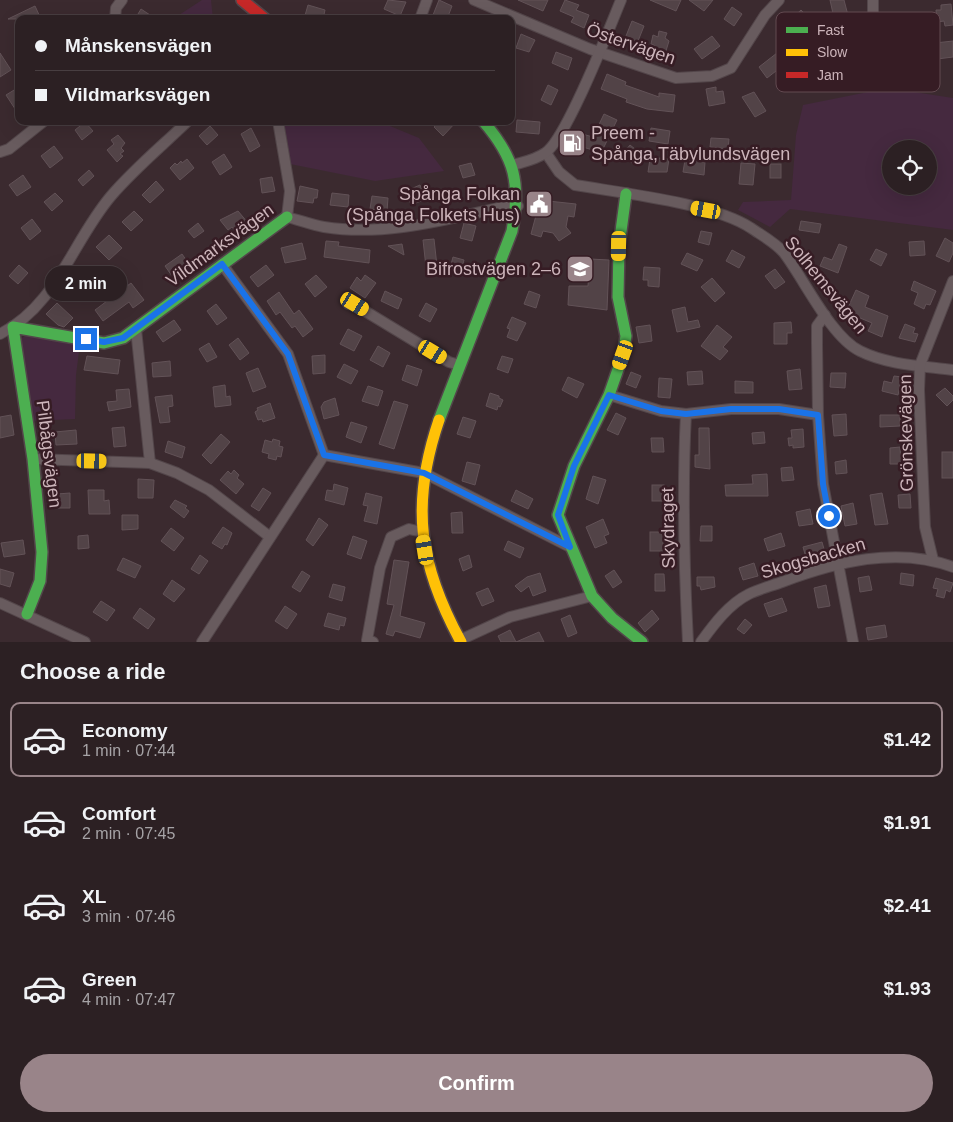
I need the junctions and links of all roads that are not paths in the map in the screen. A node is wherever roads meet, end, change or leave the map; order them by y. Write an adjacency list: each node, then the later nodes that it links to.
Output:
1 (122, 0): 7 (street)
2 (242, 0): 8 (street)
3 (427, 0): 9 (street)
4 (474, 0): 10 (street, Östervägen)
5 (621, 0): 12 (street)
6 (778, 0): 12 (street, Östervägen)
7 (115, 15)
8 (260, 15)
9 (421, 15)
10 (510, 15)
11 (515, 17): 12 (street, Östervägen)
12 (598, 52): 18 (street)
13 (39, 125): 17 (street)
14 (184, 125): 27 (street)
15 (279, 125): 22 (street)
16 (486, 125): 19 (street)
17 (0, 152)
18 (546, 153): 19 (street); 20 (street, Solhemsvägen)
19 (512, 164): 21 (street)
20 (626, 194): 26 (street, Solhemsvägen); 33 (street)
21 (518, 206): 22 (street, Vildmarksvägen); 30 (street)
22 (287, 217): 23 (street, Vildmarksvägen)
23 (222, 264): 28 (street, Vildmarksvägen); 36 (street)
24 (953, 281): 31 (street, Grönskevägen)
25 (348, 304): 30 (street)
26 (826, 315): 31 (street, Solhemsvägen); 35 (street)
27 (13, 327): 28 (street, Vildmarksvägen); 29 (street); 37 (street, Pilbågsvägen)
28 (136, 329): 38 (street)
29 (0, 334)
30 (459, 365): 39 (street)
31 (920, 365): 32 (street, Solhemsvägen); 43 (street, Grönskevägen)
32 (953, 370)
33 (609, 395): 34 (street); 42 (street)
34 (686, 414): 35 (street); 54 (street, Skydraget)
35 (818, 415): 44 (street)
36 (324, 455): 39 (street); 41 (street)
37 (33, 459): 38 (street); 48 (street, Pilbågsvägen)
38 (150, 463): 41 (street)
39 (424, 473): 40 (street); 42 (street)
40 (422, 532): 49 (street); 50 (street)
41 (270, 537): 52 (street)
42 (570, 547): 46 (street)
43 (933, 560): 44 (street, Skogsbacken); 45 (street, Skogsbacken)
44 (839, 564): 55 (street, Skogsbacken); 56 (street)
45 (953, 567)
46 (592, 596): 50 (street); 53 (street)
47 (0, 603): 48 (street)
48 (27, 614): 51 (street)
49 (368, 641)
50 (461, 641)
51 (85, 642)
52 (202, 642)
53 (642, 642)
54 (688, 642)
55 (701, 642)
56 (853, 642)

